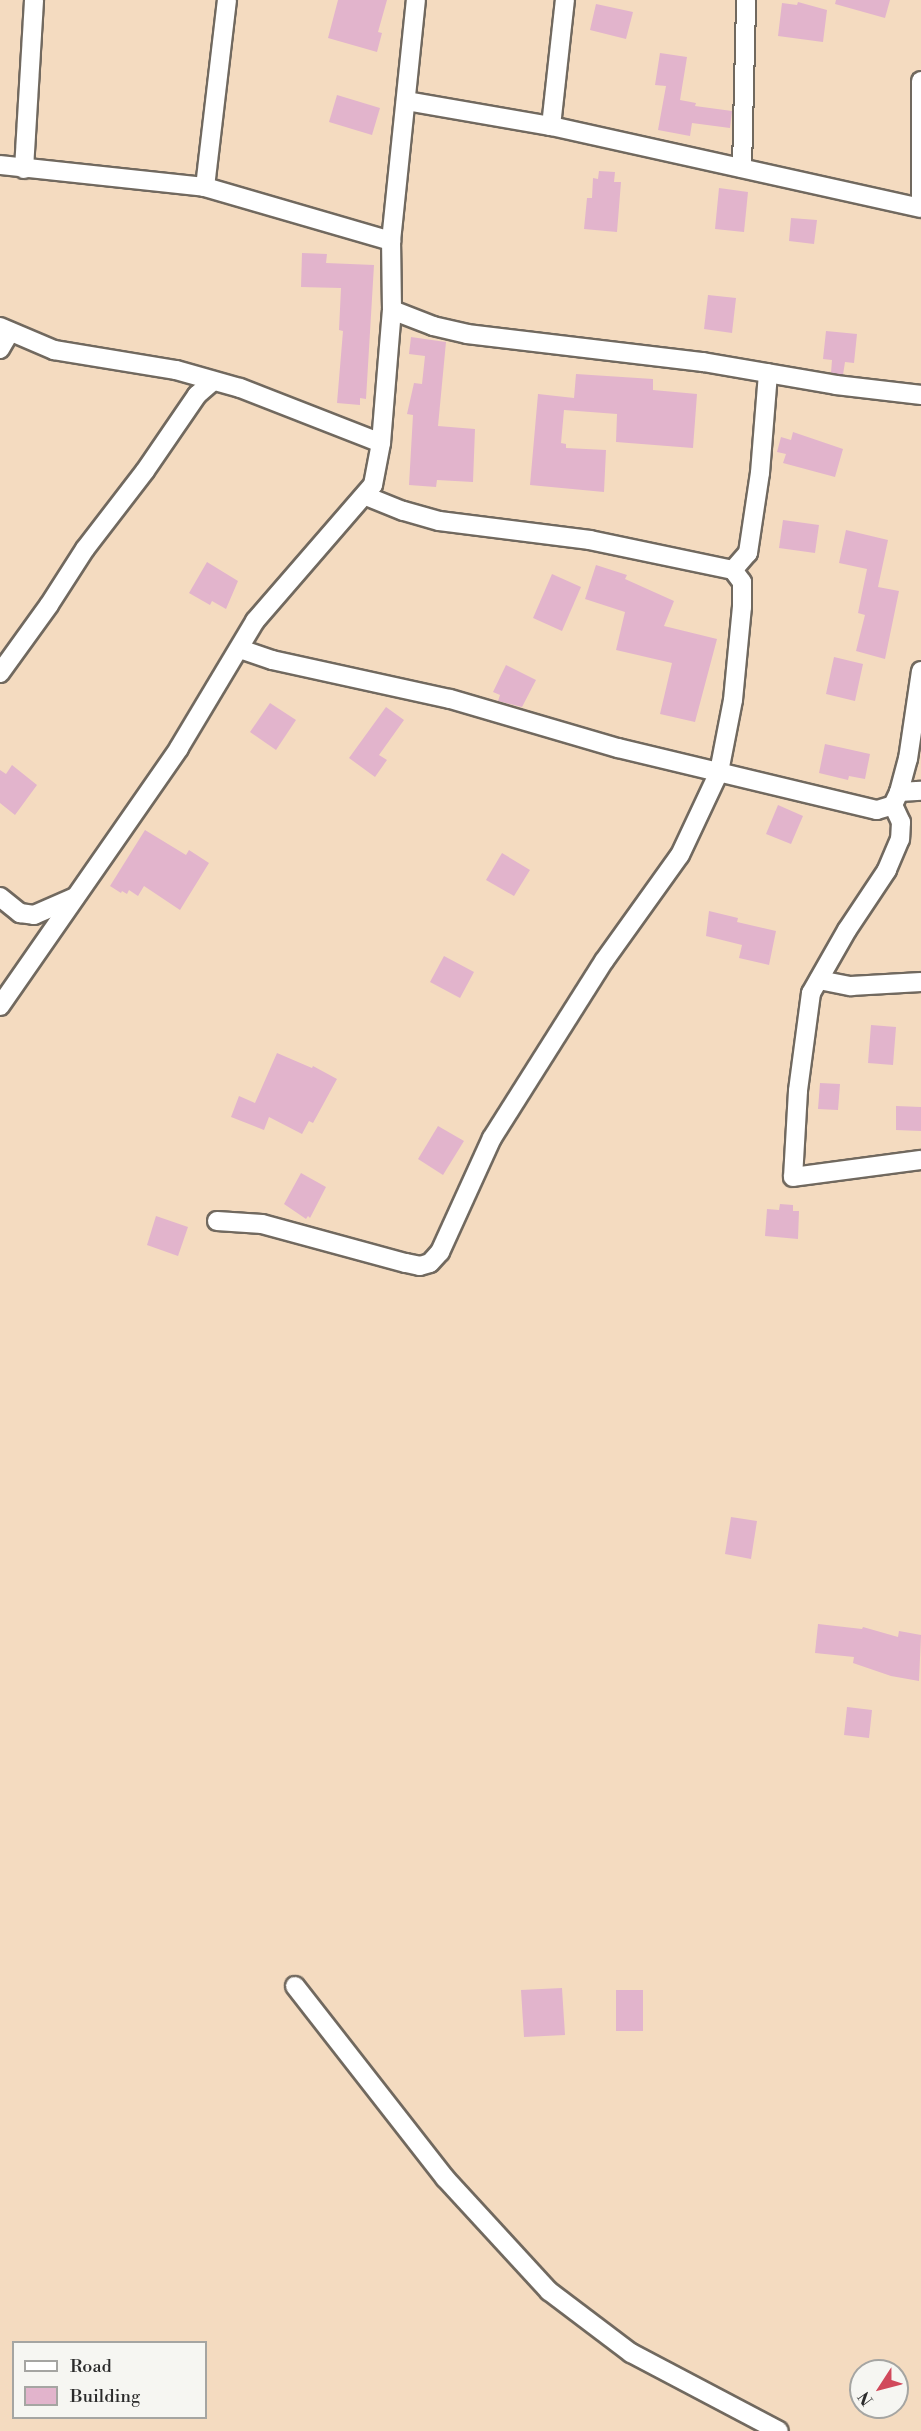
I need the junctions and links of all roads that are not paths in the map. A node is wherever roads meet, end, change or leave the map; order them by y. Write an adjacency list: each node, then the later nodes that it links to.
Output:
1 (34, 0): 11 (street)
2 (227, 0): 12 (street)
3 (416, 0): 7 (street)
4 (565, 0): 8 (street)
5 (746, 0): 10 (street)
6 (921, 81): 13 (street)
7 (406, 101): 8 (street); 14 (street)
8 (551, 126): 10 (street)
9 (0, 165): 11 (street)
10 (742, 168): 13 (street)
11 (24, 169): 12 (street)
12 (204, 187): 14 (street)
13 (921, 207)
14 (391, 241): 15 (street)
15 (392, 310): 18 (street); 21 (street)
16 (5, 329): 17 (street); 19 (street)
17 (0, 349)
18 (768, 373): 20 (street); 23 (street)
19 (213, 381): 21 (street); 26 (street)
20 (921, 395)
21 (381, 443): 22 (street)
22 (366, 496): 23 (street); 24 (street)
23 (733, 570): 27 (street)
24 (240, 649): 27 (street); 30 (street)
25 (921, 671): 29 (street)
26 (0, 673)
27 (719, 772): 29 (street); 36 (street)
28 (921, 791): 29 (street)
29 (896, 798): 32 (street)
30 (76, 896): 31 (street); 34 (street)
31 (0, 897)
32 (819, 980): 33 (street); 35 (street)
33 (921, 982)
34 (0, 1006)
35 (921, 1160)
36 (217, 1221)
37 (295, 1986): 38 (street)
38 (779, 2431)

